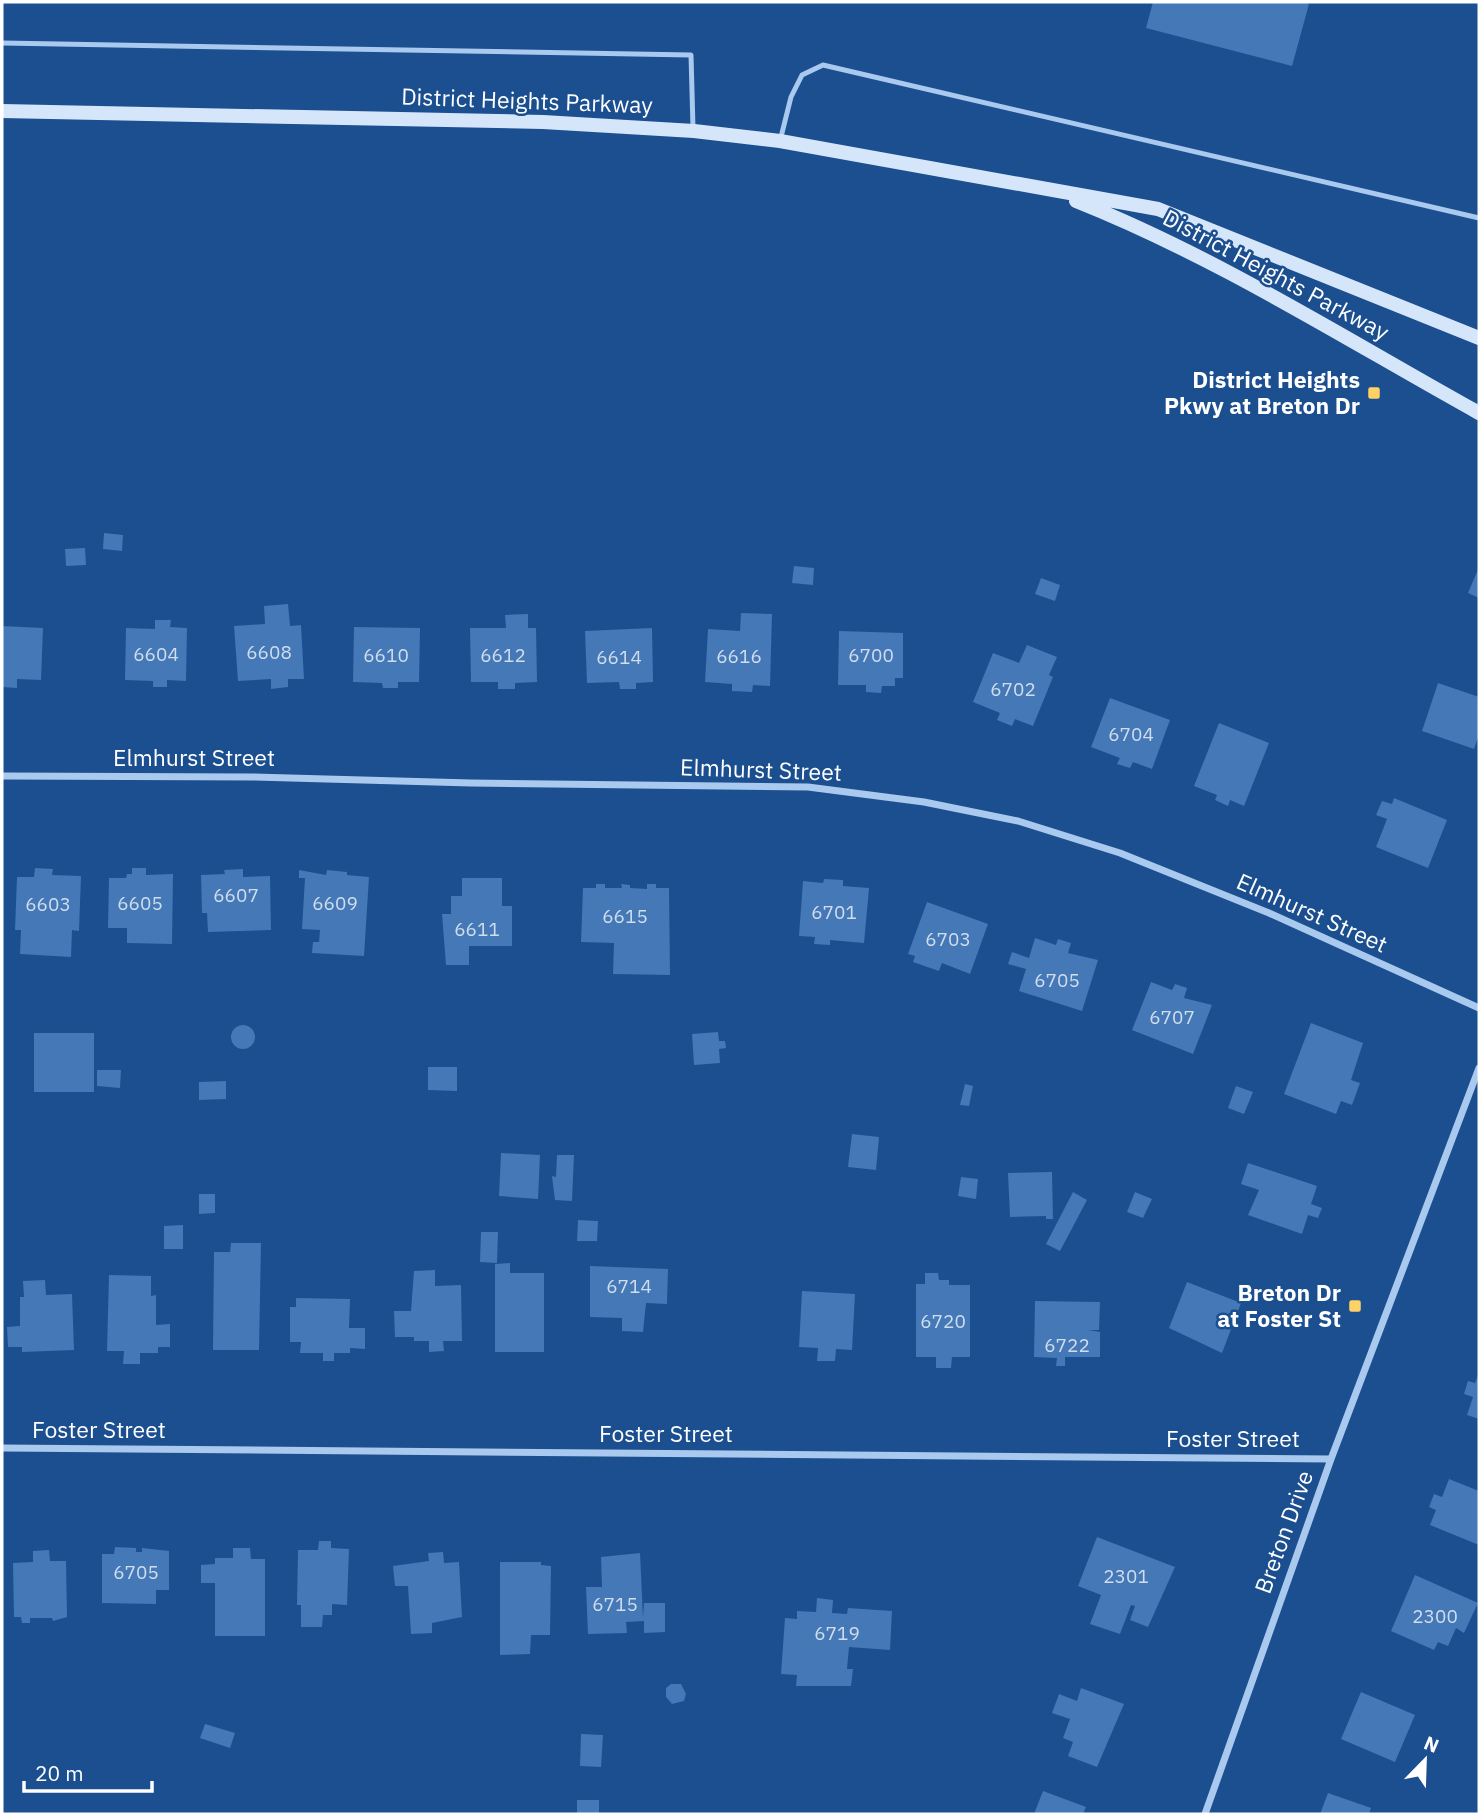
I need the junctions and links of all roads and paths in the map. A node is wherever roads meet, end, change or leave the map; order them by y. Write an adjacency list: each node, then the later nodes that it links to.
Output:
1 (2, 43): 3 (lane)
2 (2, 111): 3 (street, District Heights Parkway)
3 (694, 131): 4 (street, District Heights Parkway)
4 (780, 141): 5 (street, District Heights Parkway); 6 (lane)
5 (1045, 189): 7 (street, District Heights Parkway); 8 (street, District Heights Parkway)
6 (1479, 218)
7 (1479, 336)
8 (1479, 413)
9 (2, 776): 10 (street, Elmhurst Street)
10 (1479, 1008)
11 (1479, 1068): 13 (street, Breton Drive)
12 (2, 1448): 13 (street, Foster Street)
13 (1331, 1459): 14 (street, Breton Drive)
14 (1205, 1814)

